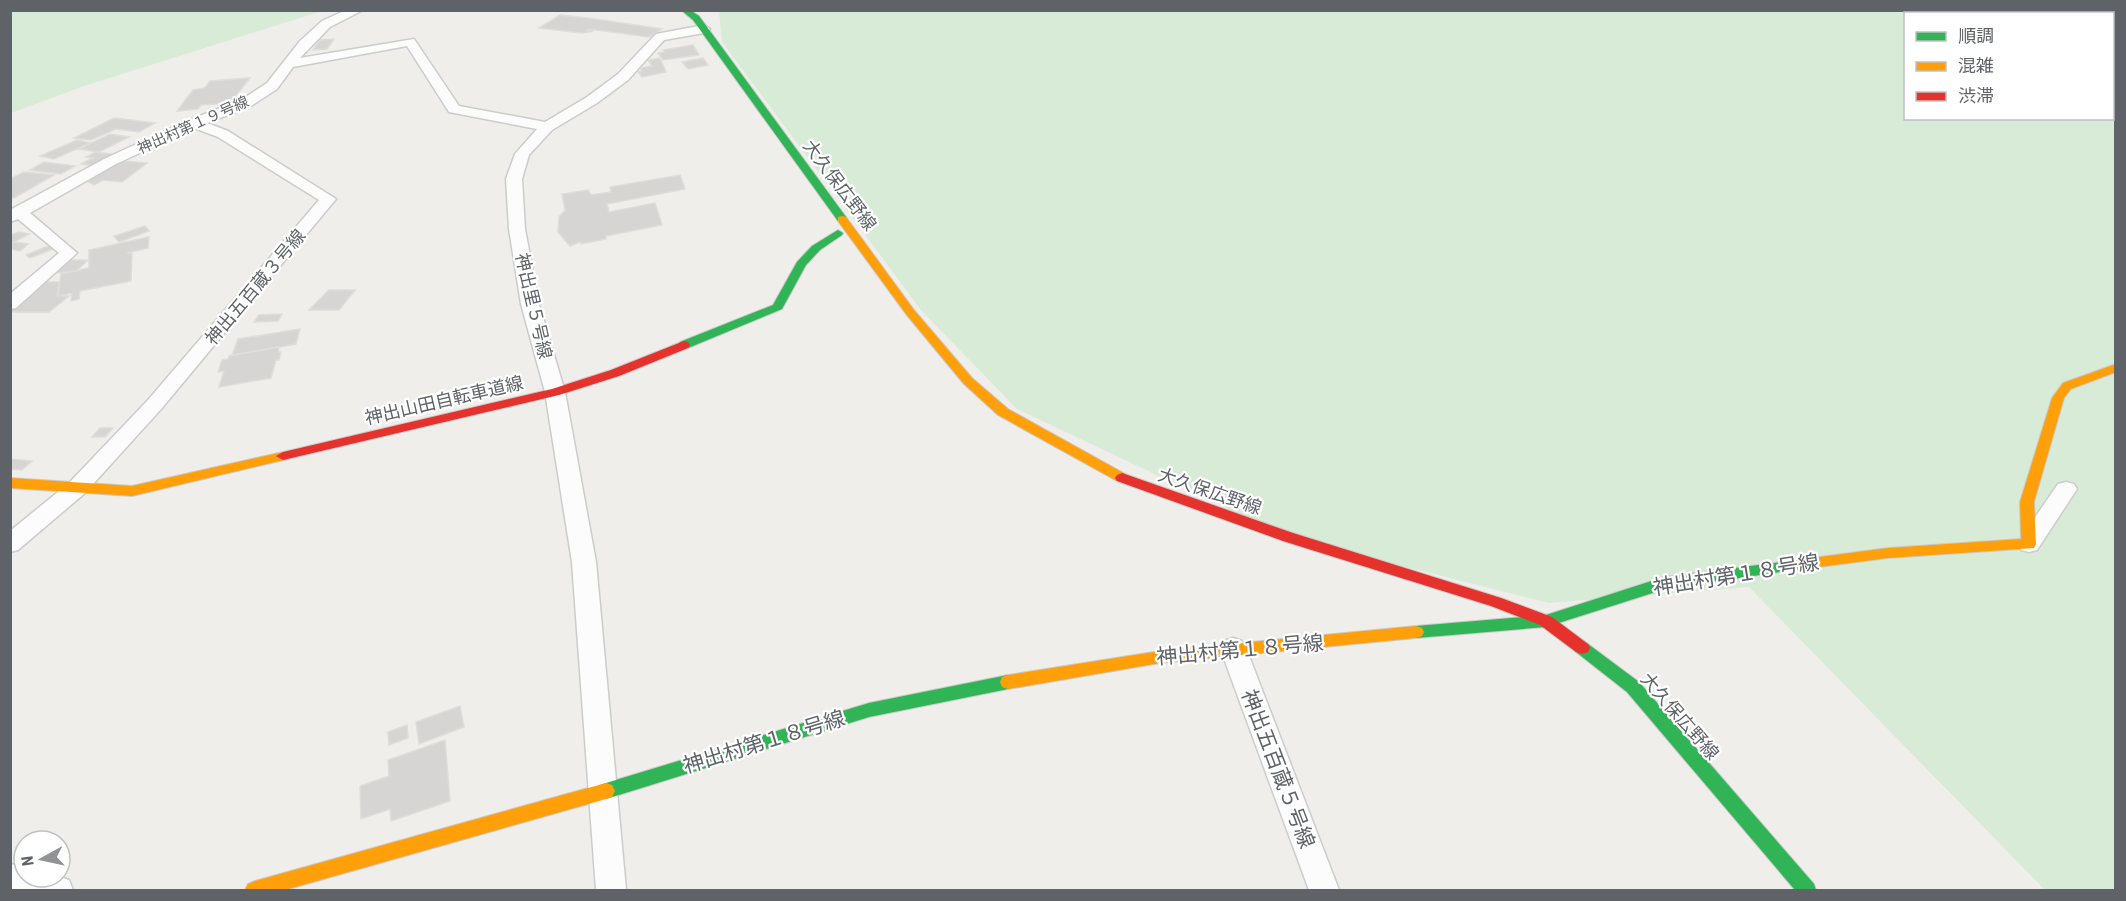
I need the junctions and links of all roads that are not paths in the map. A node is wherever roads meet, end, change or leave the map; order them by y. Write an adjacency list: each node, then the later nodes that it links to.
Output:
1 (357, 10): 4 (street, 神出村第１９号線)
2 (684, 10): 3 (street, 大久保広野線)
3 (704, 29): 6 (street, 神出里５号線); 8 (street, 大久保広野線)
4 (288, 64): 5 (street, 神出村第１９号線); 6 (street)
5 (194, 123): 7 (street, 神出村第１９号線); 13 (street, 神出五百蔵３号線)
6 (548, 127): 11 (street, 神出里５号線)
7 (15, 215): 9 (street)
8 (843, 230): 11 (street, 神出山田自転車道線); 17 (street, 大久保広野線)
9 (10, 304)
10 (2115, 368): 16 (street)
11 (555, 392): 13 (street, 神出山田自転車道線); 19 (street, 神出里５号線)
12 (10, 483): 13 (street, 神出山田自転車道線)
13 (77, 488): 15 (street)
14 (2066, 489): 16 (street)
15 (10, 544)
16 (2029, 544): 17 (street, 神出村第１８号線)
17 (1546, 621): 18 (street, 神出村第１８号線); 25 (street, 大久保広野線)
18 (1233, 648): 19 (street, 神出村第１８号線); 24 (street, 神出五百蔵５号線)
19 (603, 792): 22 (street, 神出村第１８号線); 23 (street, 神出里５号線)
20 (10, 878): 21 (street)
21 (58, 891)
22 (255, 891)
23 (611, 891)
24 (1324, 891)
25 (1807, 891)

